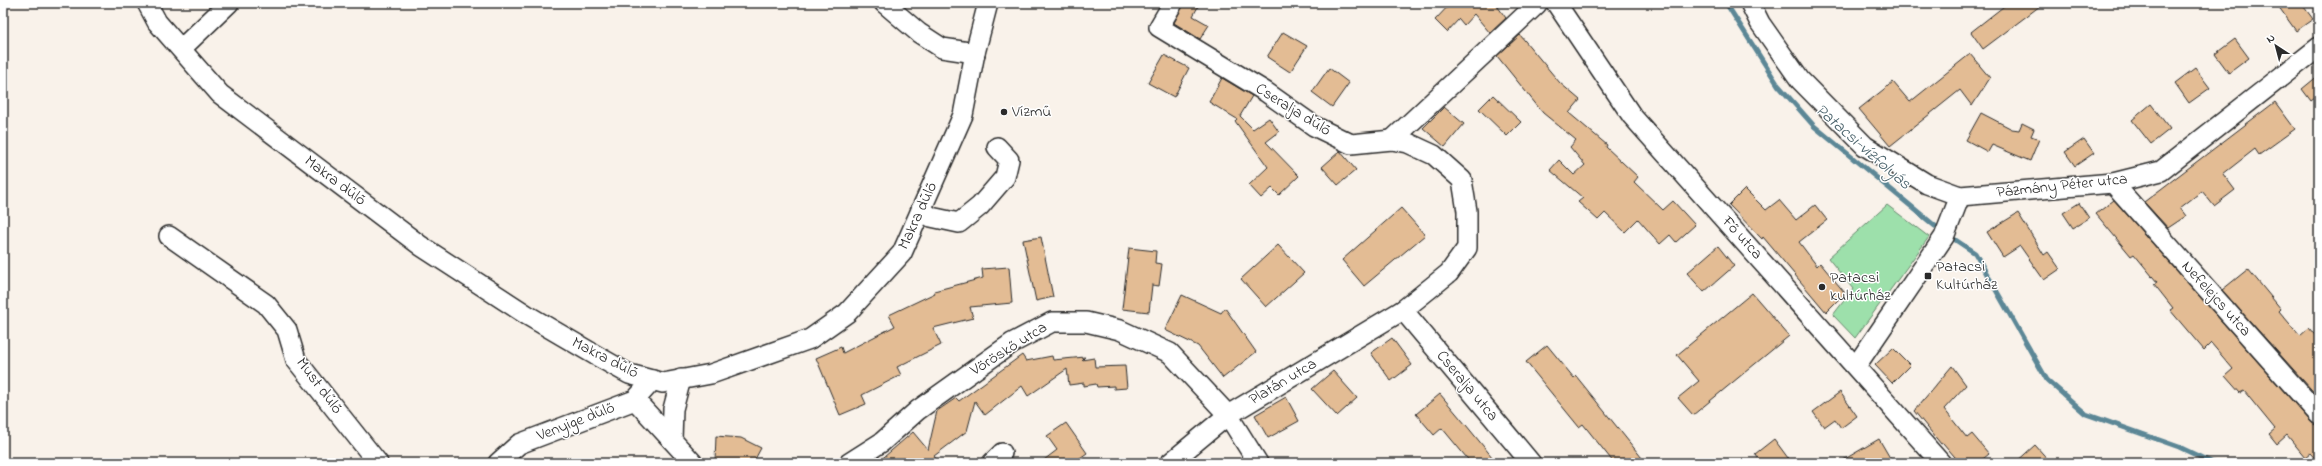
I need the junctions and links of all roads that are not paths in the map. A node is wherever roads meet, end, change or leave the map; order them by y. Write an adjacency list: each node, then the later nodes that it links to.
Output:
1 (147, 3): 11 (street, Makra dűlő)
2 (229, 3): 11 (street)
3 (884, 3): 12 (street)
4 (988, 3): 12 (street, Makra dűlő)
5 (1173, 3): 13 (street, Cseralja dűlő)
6 (1556, 3): 9 (street, Fő utca)
7 (1750, 3): 16 (street)
8 (1537, 4): 9 (street); 13 (street)
9 (1580, 38): 20 (street, Fő utca)
10 (2319, 47): 15 (street, Pázmány Péter utca)
11 (181, 49): 21 (street, Makra dűlő)
12 (974, 53): 17 (street, Makra dűlő)
13 (1392, 140): 19 (street, Cseralja dűlő)
14 (997, 147): 17 (street)
15 (2113, 183): 16 (street, Pázmány Péter utca); 25 (street, Nefelejcs utca)
16 (1960, 196): 20 (street)
17 (921, 209): 22 (street, Makra dűlő)
18 (169, 236): 27 (street, Must dűlő)
19 (1403, 310): 24 (street, Platán utca); 33 (street, Cseralja utca)
20 (1856, 366): 34 (street, Fő utca)
21 (653, 380): 22 (street, Makra dűlő); 23 (street, Venyige dűlő)
22 (681, 380): 26 (street)
23 (635, 400): 26 (street); 28 (street, Venyige dűlő)
24 (1228, 415): 30 (street, Vöröskő utca); 31 (street, Platán utca); 32 (street, Vöröskő utca)
25 (2319, 415)
26 (672, 440): 29 (street)
27 (378, 463)
28 (498, 463)
29 (693, 463)
30 (849, 463)
31 (1170, 463)
32 (1258, 463)
33 (1531, 463)
34 (1941, 463)

